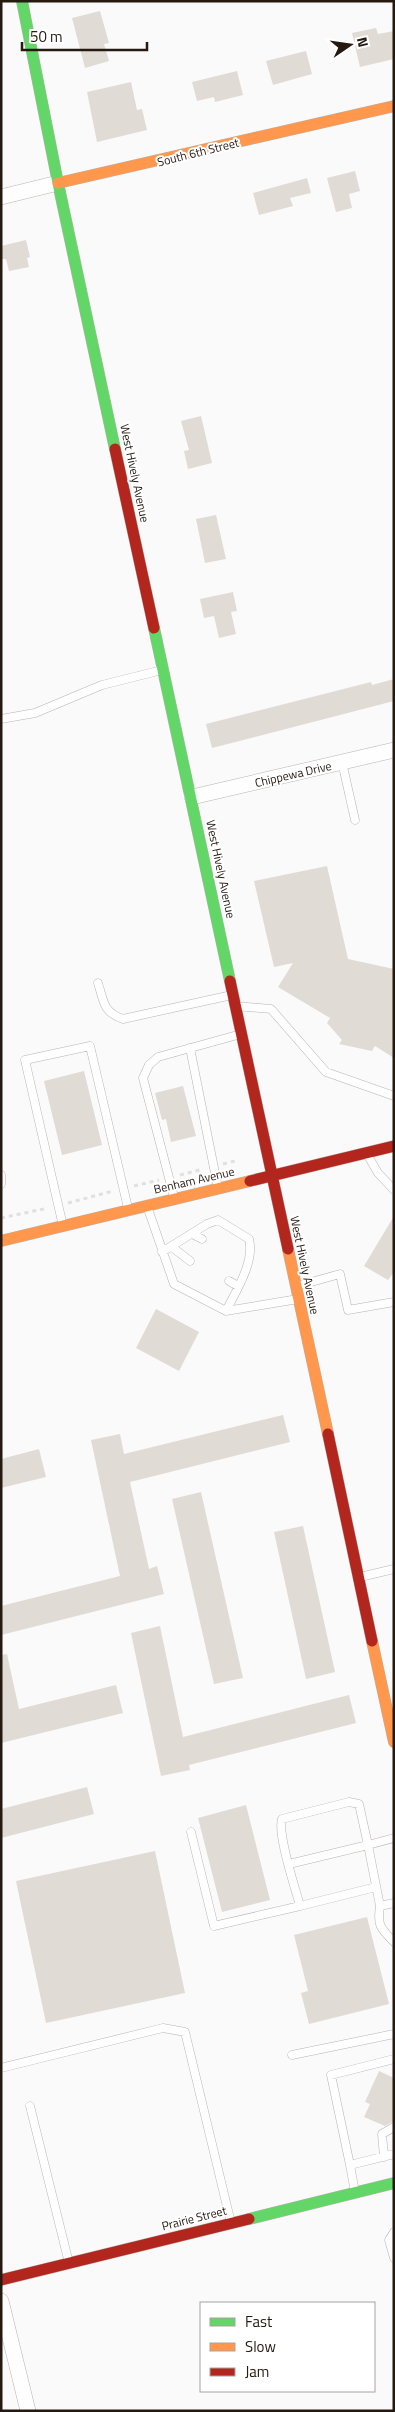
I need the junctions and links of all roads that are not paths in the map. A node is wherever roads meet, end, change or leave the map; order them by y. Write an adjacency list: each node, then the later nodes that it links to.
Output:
1 (22, 1): 3 (street, West Hively Avenue)
2 (394, 106): 3 (street, South 6th Street)
3 (58, 182): 4 (street, South 6th Street); 5 (street, West Hively Avenue)
4 (1, 197)
5 (164, 670): 6 (lane); 9 (street, West Hively Avenue)
6 (1, 720)
7 (394, 750): 8 (street, Chippewa Drive)
8 (342, 762): 9 (street, Chippewa Drive); 10 (lane)
9 (192, 797): 12 (street, West Hively Avenue)
10 (355, 820)
11 (98, 983): 12 (lane)
12 (235, 1000): 13 (street, West Hively Avenue); 15 (lane)
13 (242, 1034): 14 (lane); 19 (street, West Hively Avenue)
14 (190, 1048): 21 (lane); 23 (lane)
15 (394, 1096)
16 (394, 1146): 17 (street, Benham Avenue)
17 (366, 1153): 19 (street, Benham Avenue); 22 (lane)
18 (1, 1175): 20 (lane)
19 (272, 1176): 21 (street, Benham Avenue); 37 (street, West Hively Avenue)
20 (1, 1184)
21 (219, 1189): 23 (street, Benham Avenue)
22 (394, 1190)
23 (174, 1199): 24 (street, Benham Avenue)
24 (147, 1206): 25 (street, Benham Avenue); 31 (lane)
25 (129, 1210): 26 (street, Benham Avenue); 26 (lane)
26 (63, 1226): 28 (street, Benham Avenue)
27 (192, 1234): 29 (lane); 30 (lane); 34 (lane)
28 (2, 1239)
29 (202, 1239)
30 (172, 1247): 31 (lane); 33 (lane)
31 (162, 1252): 40 (lane)
32 (240, 1260): 34 (lane)
33 (190, 1261)
34 (248, 1264): 36 (lane)
35 (228, 1281): 36 (lane)
36 (238, 1286): 40 (lane)
37 (296, 1287): 38 (street, West Hively Avenue); 39 (lane)
38 (298, 1299): 40 (lane); 42 (street, West Hively Avenue)
39 (394, 1302)
40 (226, 1311)
41 (394, 1569): 42 (lane)
42 (358, 1577): 43 (street, West Hively Avenue)
43 (394, 1742)
44 (191, 1832): 50 (lane)
45 (394, 1838): 46 (lane)
46 (368, 1845): 47 (lane); 47 (lane); 48 (lane)
47 (289, 1864): 50 (lane)
48 (376, 1887): 50 (lane); 51 (lane)
49 (394, 1903): 51 (lane)
50 (300, 1906)
51 (380, 1906): 52 (lane)
52 (394, 1942)
53 (394, 2034): 54 (lane)
54 (292, 2055)
55 (394, 2058): 61 (lane)
56 (1, 2068): 64 (lane)
57 (30, 2106): 67 (lane)
58 (394, 2128): 60 (lane)
59 (394, 2154): 60 (lane)
60 (384, 2157): 61 (lane)
61 (350, 2165): 63 (lane)
62 (394, 2183): 63 (street, Prairie Street)
63 (354, 2192): 64 (street, Prairie Street)
64 (230, 2223): 67 (street, Prairie Street)
65 (394, 2232): 66 (lane)
66 (394, 2258)
67 (69, 2263): 68 (street, Prairie Street)
68 (1, 2280)
69 (1, 2301): 70 (street)
70 (28, 2411)

